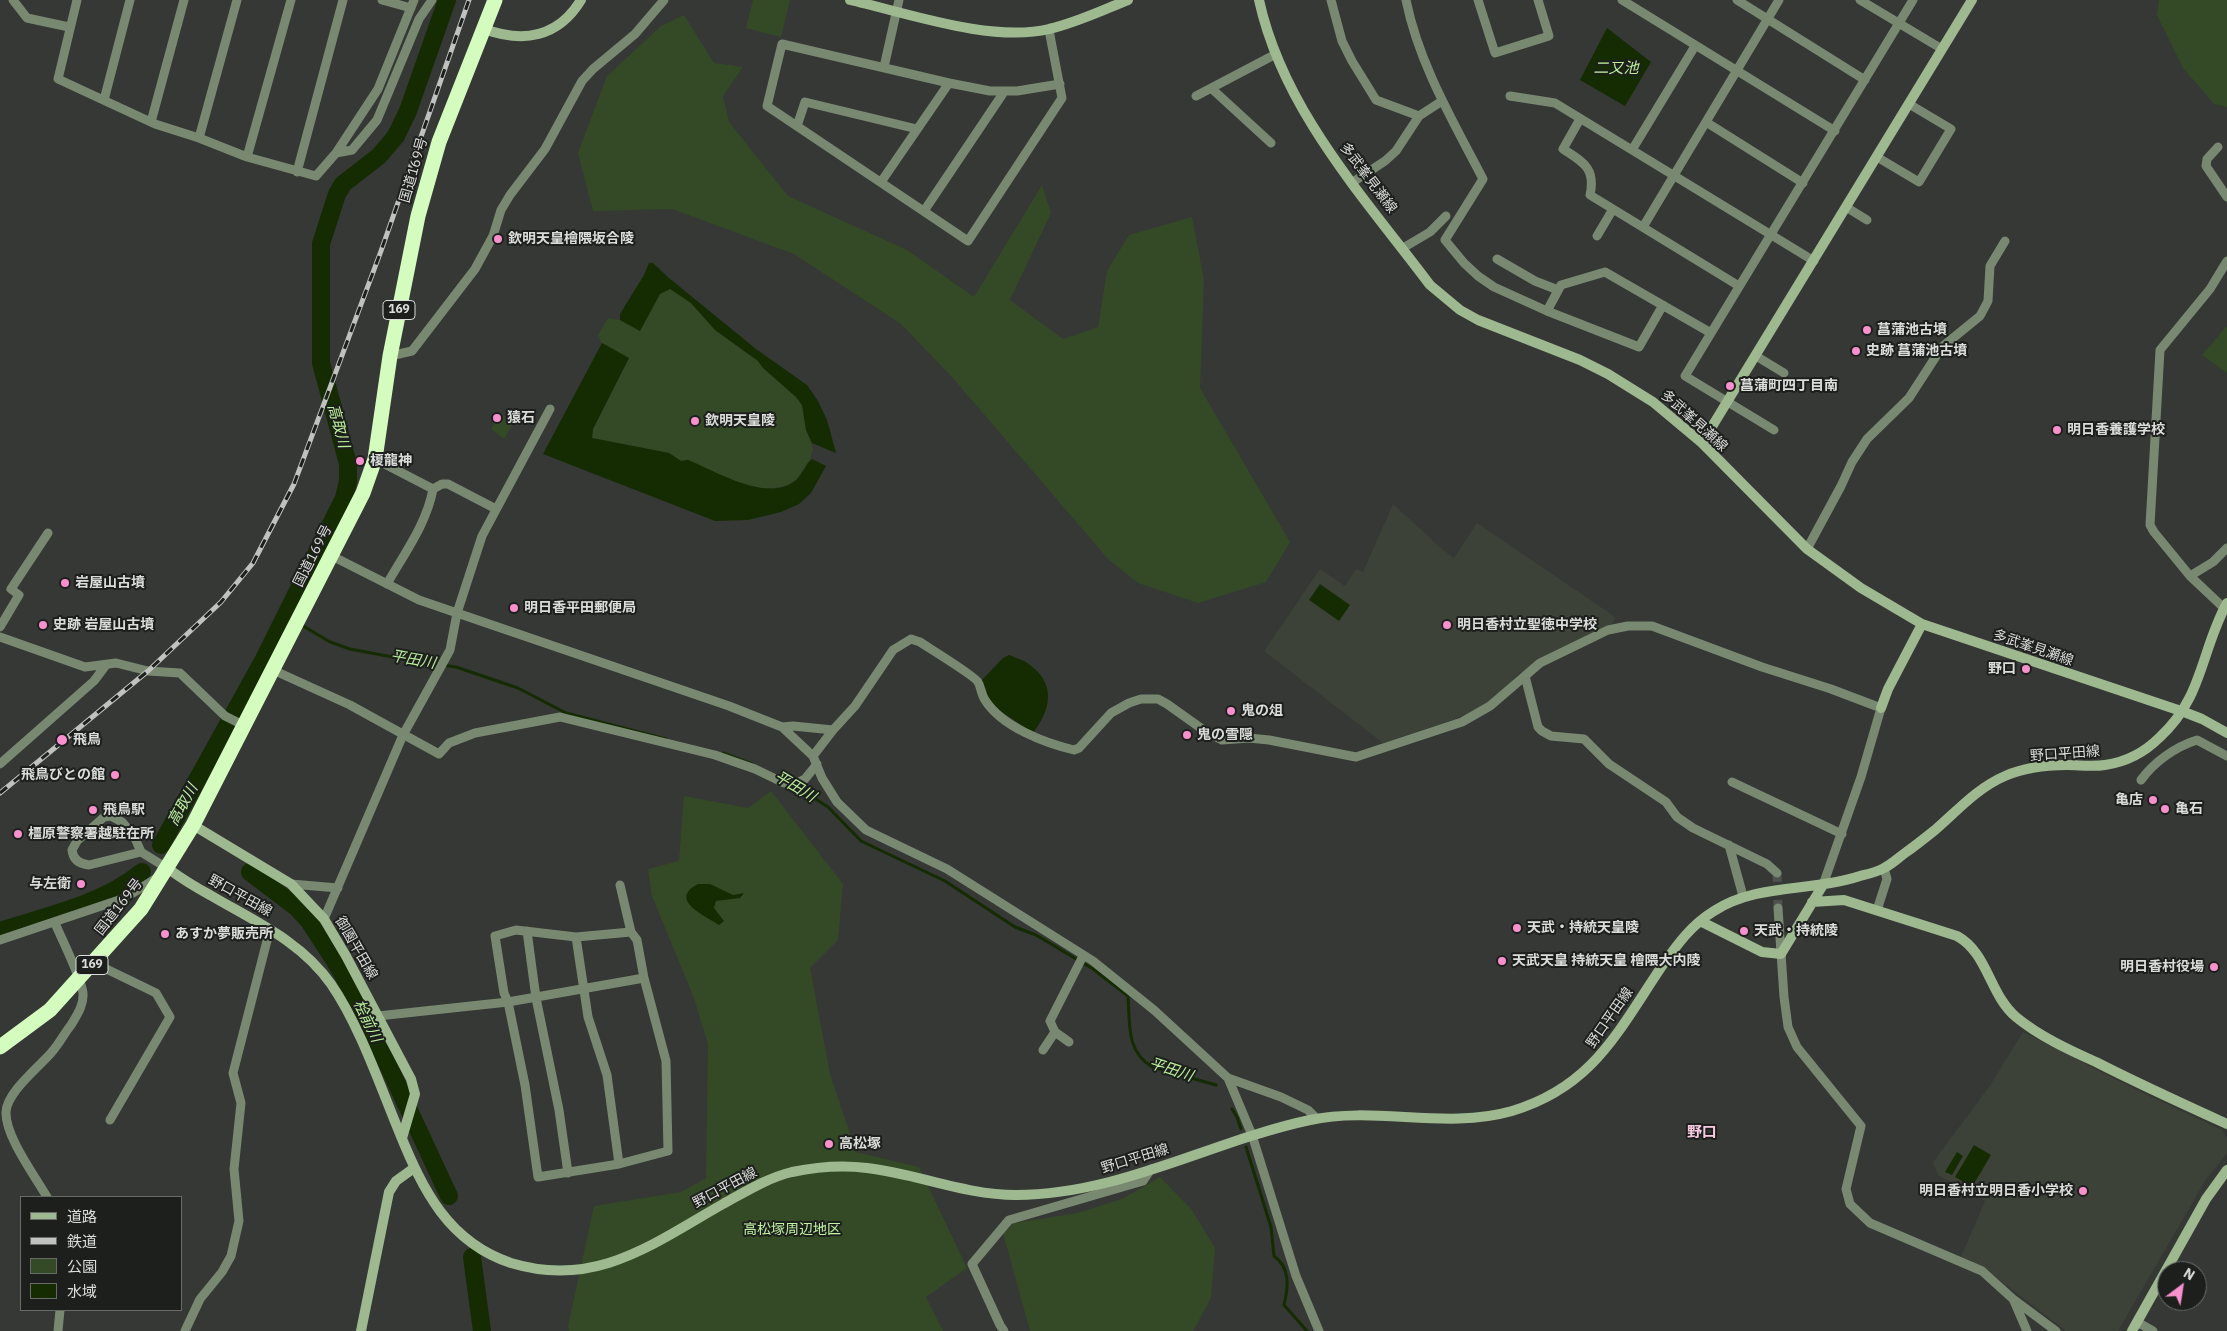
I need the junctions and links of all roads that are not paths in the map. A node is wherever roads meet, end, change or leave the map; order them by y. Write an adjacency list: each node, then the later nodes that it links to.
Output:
1 (13, 0): 31 (street)
2 (77, 0): 31 (street)
3 (130, 0): 46 (street)
4 (184, 0): 51 (street)
5 (237, 0): 56 (street)
6 (291, 0): 61 (street)
7 (343, 0): 63 (street)
8 (382, 0): 27 (street)
9 (432, 0): 60 (street)
10 (495, 0): 32 (highway, 国道169号 / 169)
11 (581, 0): 32 (main road)
12 (664, 0): 87 (street)
13 (850, 0): 28 (main road)
14 (899, 0): 28 (street)
15 (1128, 0): 33 (main road)
16 (1259, 0): 36 (main road, 多武峯見瀬線)
17 (1331, 0): 49 (street)
18 (1406, 0): 47 (street)
19 (1478, 0): 20 (street)
20 (1538, 0)
21 (1623, 0): 34 (street)
22 (1736, 0): 29 (street)
23 (1778, 0): 29 (street)
24 (1860, 0): 30 (street)
25 (1913, 0): 30 (street)
26 (1972, 0): 35 (main road)
27 (412, 4): 60 (street)
28 (896, 11): 33 (main road); 37 (street)
29 (1767, 19): 38 (street); 39 (street)
30 (1899, 24): 35 (street); 39 (street)
31 (69, 27): 46 (street)
32 (484, 29): 87 (highway, 国道169号 / 169)
33 (1049, 30): 41 (street)
34 (1695, 46): 38 (street); 59 (street)
35 (1942, 50): 48 (main road)
36 (1276, 54): 42 (street); 66 (main road, 多武峯見瀬線)
37 (884, 67): 40 (street); 53 (street)
38 (1736, 71): 52 (street); 55 (street)
39 (1865, 80): 55 (street)
40 (948, 83): 43 (street); 54 (street)
41 (1060, 84): 43 (street); 71 (street)
42 (1211, 88): 44 (street); 57 (street)
43 (1004, 92): 71 (street)
44 (1196, 96)
45 (1510, 96): 50 (street)
46 (104, 100): 51 (street)
47 (1442, 102): 49 (street); 85 (street)
48 (1909, 104): 62 (main road); 62 (street)
49 (1419, 116): 66 (street)
50 (1580, 119): 59 (street); 70 (street)
51 (151, 122): 56 (street)
52 (1706, 122): 64 (street); 67 (street)
53 (797, 126): 54 (street); 65 (street)
54 (918, 129): 65 (street)
55 (1835, 131): 67 (street)
56 (199, 138): 61 (street)
57 (1270, 143)
58 (2218, 147): 68 (street)
59 (1632, 150): 64 (street)
60 (336, 153): 63 (street)
61 (247, 157): 63 (street)
62 (1877, 157): 69 (main road)
63 (297, 172)
64 (1674, 176): 74 (street); 75 (street)
65 (881, 182): 71 (street)
66 (1353, 182): 78 (main road, 多武峯見瀬線)
67 (1803, 182): 75 (street)
68 (2227, 197)
69 (1846, 207): 73 (street); 80 (main road)
70 (1613, 209): 74 (street); 76 (street)
71 (924, 211)
72 (1446, 216): 78 (street)
73 (1867, 220)
74 (1643, 227): 82 (street)
75 (1771, 234): 80 (street); 82 (street)
76 (1597, 236)
77 (2005, 241): 99 (street)
78 (1403, 248): 93 (main road, 多武峯見瀬線)
79 (1497, 259): 83 (street)
80 (1814, 261): 88 (main road)
81 (2227, 261): 101 (street)
82 (1739, 286): 86 (street)
83 (1558, 290): 84 (street); 85 (street)
84 (1663, 305): 85 (street); 86 (street)
85 (1547, 311)
86 (1711, 333): 90 (street)
87 (390, 356): 94 (highway, 国道169号 / 169)
88 (1756, 356): 89 (street); 90 (main road)
89 (1784, 373)
90 (1728, 402): 92 (street); 93 (main road)
91 (550, 409): 96 (street)
92 (1774, 430)
93 (1702, 443): 99 (main road, 多武峯見瀬線)
94 (375, 459): 95 (street); 100 (highway, 国道169号 / 169)
95 (433, 488): 96 (street); 102 (street)
96 (496, 510): 104 (street)
97 (48, 533): 106 (street)
98 (2227, 548): 101 (street)
99 (1807, 549): 105 (main road, 多武峯見瀬線)
100 (332, 556): 102 (street); 109 (highway, 国道169号 / 169)
101 (2190, 576): 103 (street)
102 (387, 584): 104 (street)
103 (2225, 605): 112 (main road, 野口平田線)
104 (457, 613): 114 (street); 117 (street)
105 (1922, 624): 111 (main road); 112 (main road, 多武峯見瀬線)
106 (0, 627)
107 (0, 637): 108 (street)
108 (106, 666): 113 (street); 120 (street)
109 (273, 670): 113 (highway, 国道169号 / 169); 117 (street)
110 (1525, 676): 111 (street); 115 (street); 125 (street)
111 (1881, 708): 124 (street)
112 (2184, 712): 116 (main road, 多武峯見瀬線); 128 (main road, 野口平田線)
113 (245, 726): 123 (highway, 国道169号 / 169)
114 (782, 727): 115 (street); 119 (street)
115 (833, 730): 119 (street)
116 (2227, 733)
117 (403, 735): 119 (street); 133 (street)
118 (2227, 756): 121 (street)
119 (815, 760): 147 (street)
120 (0, 764)
121 (2141, 780)
122 (1732, 782): 124 (street)
123 (193, 825): 127 (highway, 国道169号 / 169); 130 (main road, 御園平田線)
124 (1842, 834): 132 (street)
125 (1730, 845): 129 (street); 134 (street)
126 (141, 852): 126 (street); 127 (street)
127 (167, 868): 140 (street); 141 (main road, 野口平田線); 148 (highway, 国道169号 / 169)
128 (1884, 868): 132 (main road, 野口平田線); 137 (street)
129 (1777, 873)
130 (291, 884): 133 (street); 138 (main road, 御園平田線)
131 (620, 885): 143 (street)
132 (1824, 885): 134 (main road, 野口平田線); 135 (main road)
133 (338, 888): 138 (street)
134 (1743, 896): 139 (main road, 野口平田線)
135 (1812, 902): 137 (main road); 146 (main road)
136 (1778, 908): 146 (street)
137 (1878, 910): 162 (main road)
138 (324, 919): 154 (main road, 御園平田線)
139 (1700, 921): 146 (main road); 160 (main road, 野口平田線)
140 (55, 923): 145 (street); 150 (street)
141 (270, 929): 164 (main road, 野口平田線); 175 (street)
142 (527, 931): 144 (street); 152 (street); 153 (street)
143 (631, 932): 144 (street); 149 (street)
144 (576, 937): 151 (street)
145 (0, 940)
146 (1781, 954): 171 (street)
147 (1081, 960): 155 (street); 159 (street)
148 (94, 963): 150 (highway, 国道169号 / 169); 161 (street)
149 (644, 978): 151 (street); 165 (street)
150 (78, 980): 157 (highway, 国道169号 / 169); 170 (street)
151 (584, 990): 152 (street); 165 (street)
152 (536, 998): 153 (street); 169 (street)
153 (508, 1002): 154 (street); 169 (street)
154 (378, 1016): 164 (main road, 御園平田線)
155 (1055, 1032): 156 (street); 158 (street)
156 (1069, 1042)
157 (0, 1047)
158 (1043, 1050)
159 (1228, 1078): 160 (street); 163 (street)
160 (1316, 1118): 163 (main road, 野口平田線)
161 (110, 1120)
162 (2227, 1124)
163 (1252, 1135): 167 (main road, 野口平田線); 178 (street)
164 (402, 1138): 166 (main road, 野口平田線)
165 (619, 1164): 169 (street)
166 (414, 1168): 167 (main road, 野口平田線); 176 (main road)
167 (1151, 1169): 177 (street)
168 (2227, 1170): 173 (main road)
169 (568, 1173)
170 (46, 1196)
171 (2013, 1299): 179 (street); 180 (street)
172 (60, 1311): 174 (street)
173 (2135, 1326): 181 (street)
174 (58, 1331)
175 (185, 1331)
176 (361, 1331)
177 (1004, 1331)
178 (1319, 1331)
179 (2027, 1331)
180 (2056, 1331)
181 (2153, 1331)

